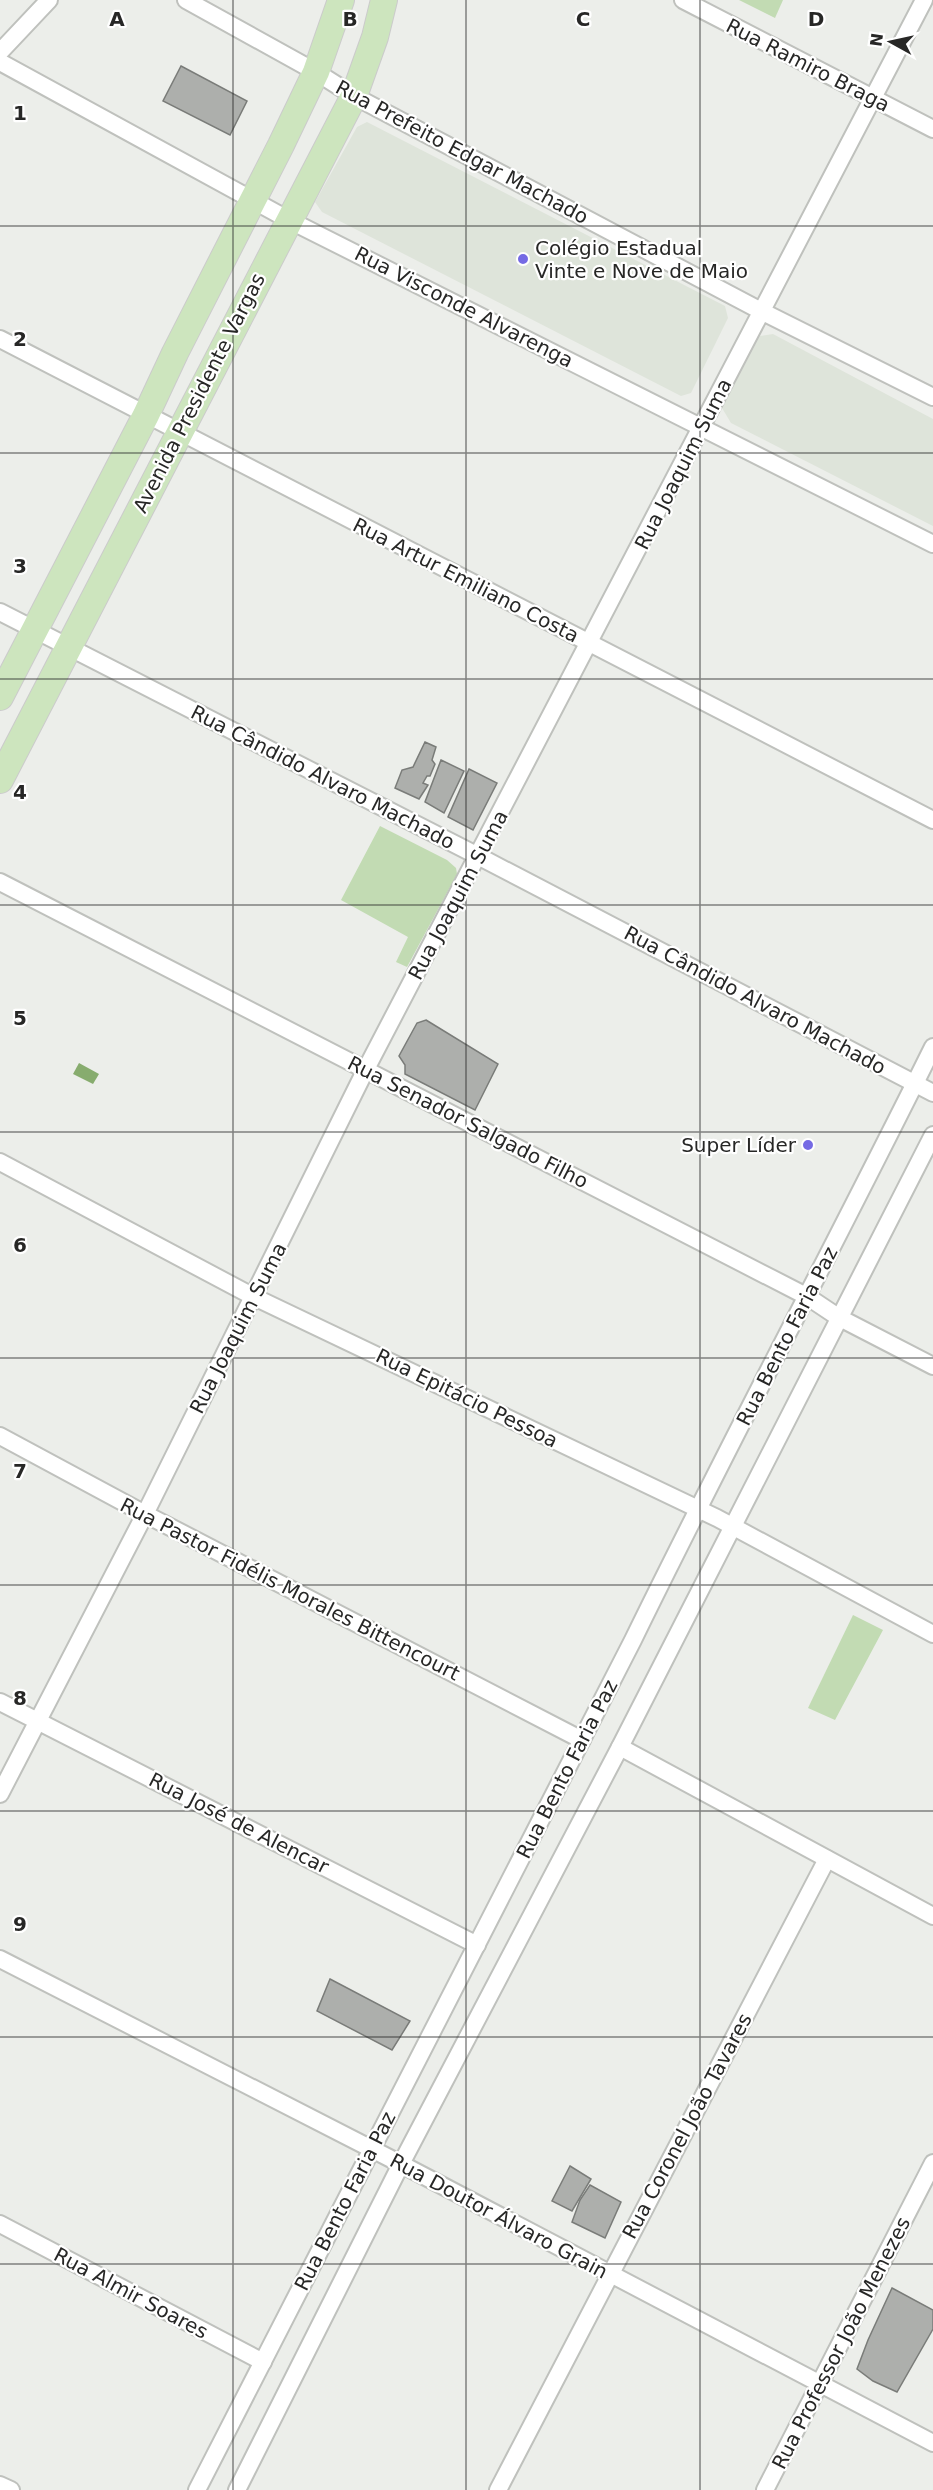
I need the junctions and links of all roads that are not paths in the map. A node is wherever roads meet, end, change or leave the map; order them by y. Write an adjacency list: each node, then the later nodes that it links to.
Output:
1 (50, 0): 7 (street)
2 (186, 0): 9 (street, Rua Prefeito Edgar Machado)
3 (341, 0): 9 (main road, Avenida Presidente Vargas)
4 (384, 0): 10 (main road, Avenida Presidente Vargas)
5 (683, 0): 11 (street, Rua Ramiro Braga)
6 (924, 0): 11 (street, Rua Joaquim Suma)
7 (0, 52)
8 (0, 62): 13 (street, Rua Visconde Alvarenga)
9 (316, 72): 10 (street, Rua Prefeito Edgar Machado); 13 (main road, Avenida Presidente Vargas)
10 (354, 96): 14 (main road, Avenida Presidente Vargas); 15 (street, Rua Prefeito Edgar Machado)
11 (872, 98): 12 (street, Rua Ramiro Braga); 15 (street, Rua Joaquim Suma)
12 (933, 129)
13 (253, 201): 14 (street, Rua Visconde Alvarenga); 18 (main road, Avenida Presidente Vargas)
14 (289, 220): 19 (street, Rua Visconde Alvarenga); 20 (main road, Avenida Presidente Vargas)
15 (761, 311): 17 (street, Rua Prefeito Edgar Machado); 19 (street, Rua Joaquim Suma)
16 (0, 339): 18 (street, Rua Artur Emiliano Costa)
17 (933, 397)
18 (146, 415): 20 (street, Rua Artur Emiliano Costa); 23 (main road, Avenida Presidente Vargas)
19 (703, 427): 21 (street, Rua Visconde Alvarenga); 24 (street, Rua Joaquim Suma)
20 (179, 432): 24 (street, Rua Artur Emiliano Costa); 25 (main road, Avenida Presidente Vargas)
21 (933, 544)
22 (0, 612): 23 (street, Rua Cândido Alvaro Machado)
23 (36, 630): 25 (street, Rua Cândido Alvaro Machado); 26 (main road, Avenida Presidente Vargas)
24 (589, 643): 28 (street, Rua Artur Emiliano Costa); 29 (street, Rua Joaquim Suma)
25 (69, 647): 27 (main road, Avenida Presidente Vargas); 29 (street, Rua Cândido Alvaro Machado)
26 (0, 697)
27 (0, 780)
28 (933, 820)
29 (478, 855): 32 (street, Rua Joaquim Suma); 33 (street, Rua Cândido Alvaro Machado)
30 (0, 882): 32 (street, Rua Senador Salgado Filho)
31 (933, 1047): 33 (street, Rua Bento Faria Paz)
32 (366, 1069): 37 (street, Rua Joaquim Suma); 38 (street, Rua Senador Salgado Filho)
33 (915, 1084): 34 (street, Rua Cândido Alvaro Machado); 38 (street, Rua Bento Faria Paz)
34 (933, 1093)
35 (933, 1135): 39 (street, Rua Bento Faria Paz)
36 (0, 1162): 37 (street, Rua Epitácio Pessoa)
37 (254, 1297): 42 (street, Rua Epitácio Pessoa); 43 (street, Rua Joaquim Suma)
38 (808, 1297): 39 (street, Rua Senador Salgado Filho); 42 (street, Rua Bento Faria Paz)
39 (838, 1317): 40 (street, Rua Senador Salgado Filho); 44 (street, Rua Bento Faria Paz)
40 (933, 1366)
41 (0, 1436): 43 (street, Rua Pastor Fidélis Morales Bittencourt)
42 (698, 1508): 44 (street, Rua Epitácio Pessoa); 48 (street, Rua Bento Faria Paz)
43 (145, 1514): 47 (street, Rua Joaquim Suma); 48 (street, Rua Pastor Fidélis Morales Bittencourt)
44 (732, 1526): 45 (street, Rua Epitácio Pessoa); 49 (street, Rua Bento Faria Paz)
45 (933, 1634)
46 (0, 1702): 47 (street, Rua José de Alencar)
47 (39, 1721): 50 (street, Rua Joaquim Suma); 53 (street, Rua José de Alencar)
48 (582, 1740): 53 (street, Rua Bento Faria Paz)
49 (620, 1747): 51 (street); 57 (street, Rua Bento Faria Paz)
50 (0, 1794)
51 (827, 1859): 52 (street); 59 (street, Rua Coronel João Tavares)
52 (933, 1916)
53 (477, 1945): 55 (street, Rua Bento Faria Paz)
54 (0, 1959): 55 (street, Rua Doutor Álvaro Grain)
55 (372, 2149): 57 (street, Rua Doutor Álvaro Grain); 60 (street, Rua Bento Faria Paz)
56 (933, 2163): 61 (street, Rua Professor João Menezes)
57 (401, 2164): 59 (street, Rua Doutor Álvaro Grain); 66 (street, Rua Bento Faria Paz)
58 (0, 2224): 60 (street, Rua Almir Soares)
59 (609, 2273): 61 (street, Rua Doutor Álvaro Grain); 67 (street, Rua Coronel João Tavares)
60 (263, 2362): 65 (street, Rua Bento Faria Paz)
61 (821, 2383): 62 (street, Rua Doutor Álvaro Grain); 68 (street, Rua Professor João Menezes)
62 (933, 2443)
63 (0, 2485): 64 (street)
64 (11, 2490)
65 (197, 2490)
66 (237, 2490)
67 (498, 2490)
68 (765, 2490)

